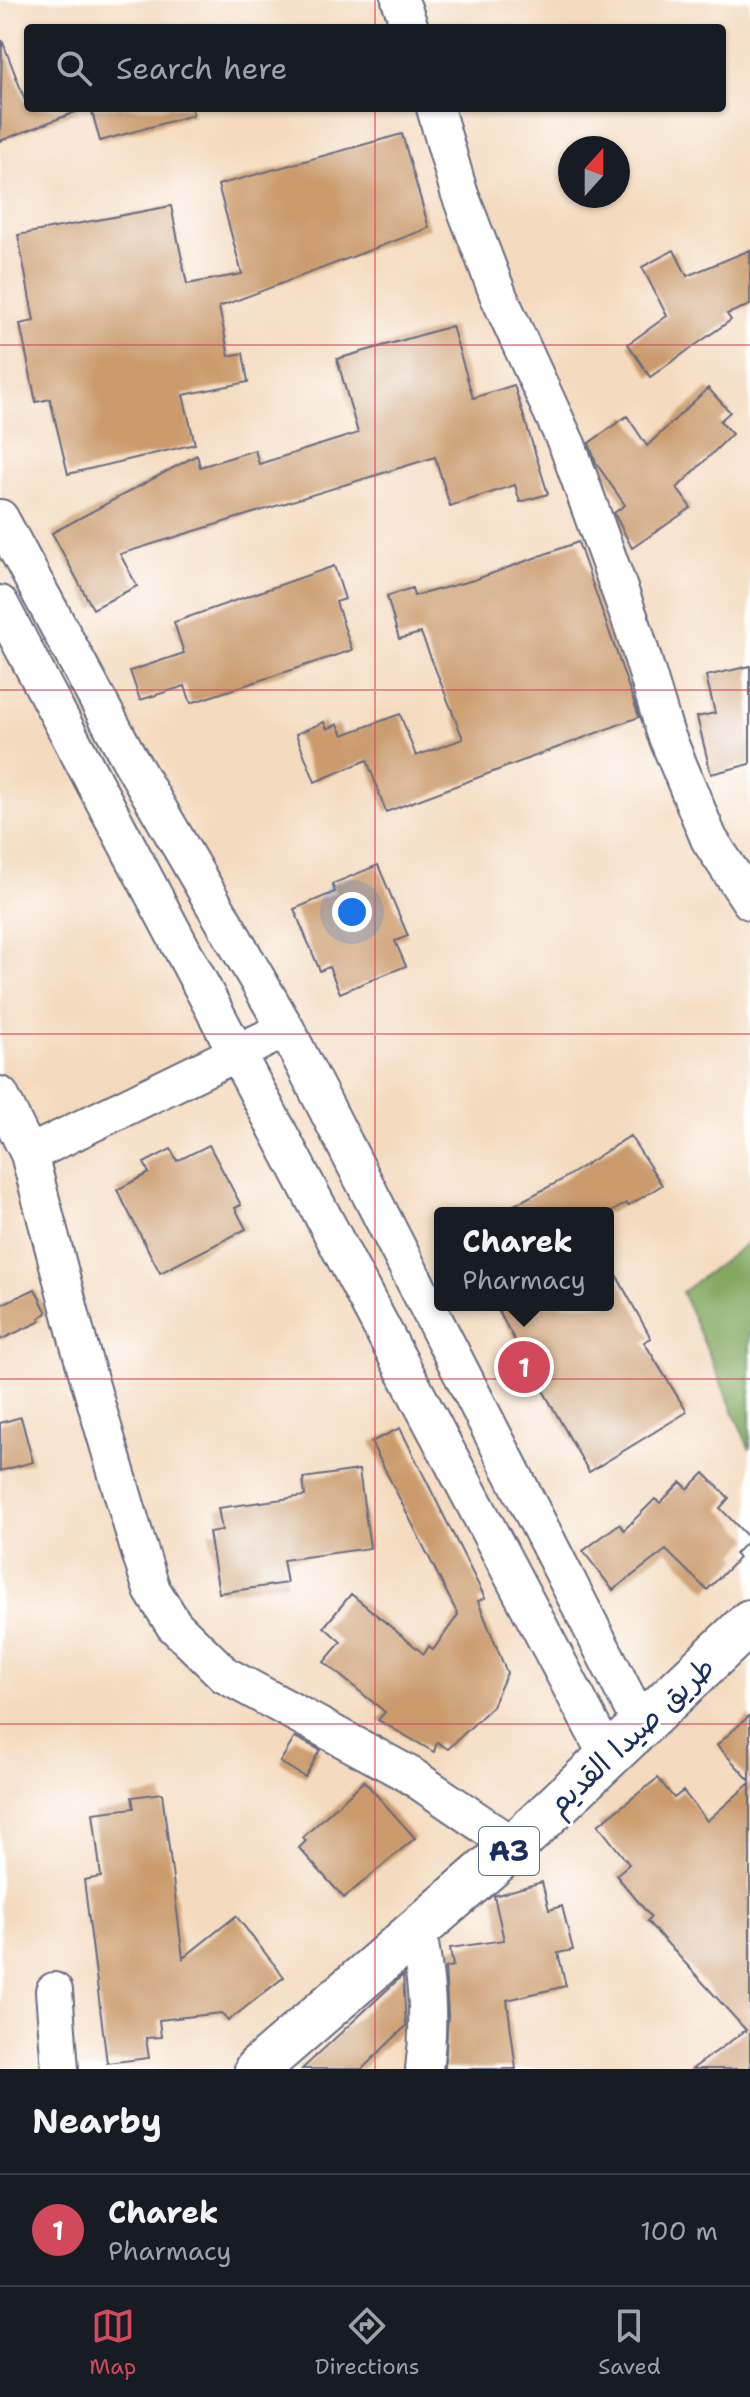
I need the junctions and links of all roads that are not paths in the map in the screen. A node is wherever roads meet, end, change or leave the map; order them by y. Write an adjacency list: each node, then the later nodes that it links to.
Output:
1 (400, 0): 2 (street)
2 (409, 24)
3 (436, 112): 6 (street)
4 (0, 518): 7 (street)
5 (0, 604): 8 (street)
6 (750, 901)
7 (286, 1029): 8 (street); 12 (street)
8 (236, 1054): 10 (street); 13 (street)
9 (0, 1095): 10 (street)
10 (29, 1154): 14 (street)
11 (749, 1626): 12 (highway, طريق صيدا القديم / A3)
12 (642, 1727): 13 (highway, طريق صيدا القديم / A3)
13 (608, 1757): 14 (highway, طريق صيدا القديم / A3)
14 (514, 1846): 15 (highway, طريق صيدا القديم / A3)
15 (417, 1927): 18 (highway, طريق صيدا القديم / A3); 19 (street)
16 (54, 1991): 17 (street)
17 (60, 2069)
18 (257, 2069)
19 (424, 2069)

